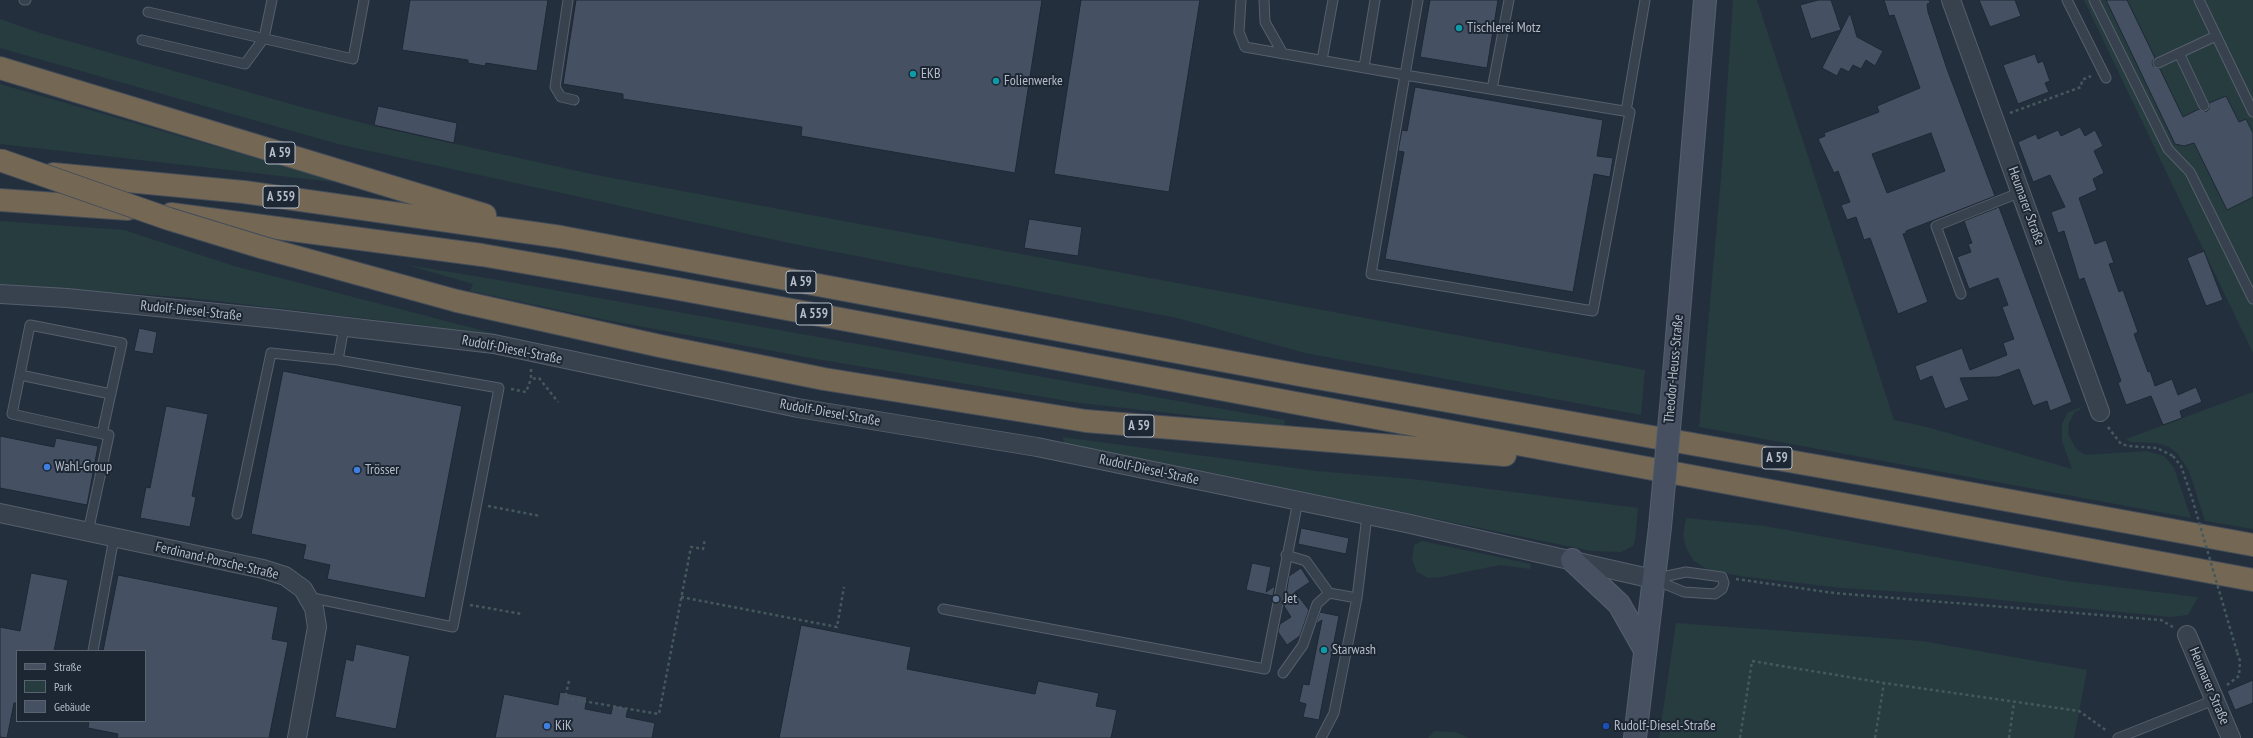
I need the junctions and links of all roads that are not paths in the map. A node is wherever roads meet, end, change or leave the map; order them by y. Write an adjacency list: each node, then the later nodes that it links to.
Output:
1 (272, 0): 18 (lane)
2 (364, 0): 18 (lane)
3 (568, 0): 29 (lane)
4 (1241, 0): 21 (lane)
5 (1264, 0): 21 (lane)
6 (1333, 0): 22 (lane)
7 (1375, 0): 24 (lane)
8 (1418, 0): 26 (lane)
9 (1509, 0): 28 (lane)
10 (1645, 0): 31 (lane)
11 (1705, 0): 57 (main road, Theodor-Heuss-Straße, bridge)
12 (1951, 0): 35 (street, Heumarer Straße)
13 (2067, 0): 27 (lane)
14 (2094, 0): 40 (lane)
15 (2199, 0): 17 (lane)
16 (148, 12): 18 (lane)
17 (2216, 36): 20 (lane); 32 (lane)
18 (264, 38): 19 (lane)
19 (142, 40)
20 (2179, 53): 23 (lane); 30 (lane)
21 (1283, 54): 22 (lane)
22 (1322, 60): 24 (lane)
23 (2158, 63)
24 (1364, 67): 26 (lane)
25 (0, 68): 37 (highway, A 59)
26 (1406, 74): 28 (lane); 31 (lane)
27 (2104, 74)
28 (1492, 89): 31 (lane)
29 (574, 100)
30 (2204, 106)
31 (1626, 111)
32 (2253, 112)
33 (0, 160): 47 (highway, A 59, bridge)
34 (0, 169): 37 (highway, A 559)
35 (2021, 192): 39 (lane); 45 (street, Heumarer Straße)
36 (0, 200): 47 (highway, A 559)
37 (561, 238): 54 (highway, A 59)
38 (0, 294): 41 (street, Rudolf-Diesel-Straße)
39 (1961, 294)
40 (2253, 299)
41 (344, 327): 42 (lane); 48 (street, Rudolf-Diesel-Straße)
42 (338, 360): 50 (lane); 60 (lane)
43 (20, 374): 44 (lane); 44 (lane); 46 (lane)
44 (111, 394): 46 (lane)
45 (2100, 412)
46 (102, 434): 52 (lane)
47 (1624, 464): 58 (highway, A 59)
48 (1298, 501): 51 (street, Rudolf-Diesel-Straße); 55 (lane)
49 (0, 513): 52 (street, Ferdinand-Porsche-Straße)
50 (237, 514)
51 (1367, 516): 56 (street, Rudolf-Diesel-Straße); 61 (lane)
52 (88, 532): 53 (street, Ferdinand-Porsche-Straße)
53 (114, 538): 60 (street, Ferdinand-Porsche-Straße); 64 (lane)
54 (2253, 545)
55 (1286, 555): 59 (lane); 62 (lane)
56 (1572, 560): 57 (street, Rudolf-Diesel-Straße); 65 (main road)
57 (1653, 579): 57 (lane); 65 (main road, Theodor-Heuss-Straße)
58 (2253, 580)
59 (1329, 593): 61 (lane); 66 (lane)
60 (308, 597): 69 (street, Ferdinand-Porsche-Straße)
61 (1357, 598): 70 (lane)
62 (943, 609)
63 (2187, 635): 67 (street, Heumarer Straße)
64 (93, 650)
65 (1645, 650): 71 (main road, Theodor-Heuss-Straße)
66 (1283, 673)
67 (2213, 696): 68 (lane); 72 (street, Heumarer Straße)
68 (2114, 736)
69 (297, 738)
70 (1321, 738)
71 (1635, 738)
72 (2231, 738)

